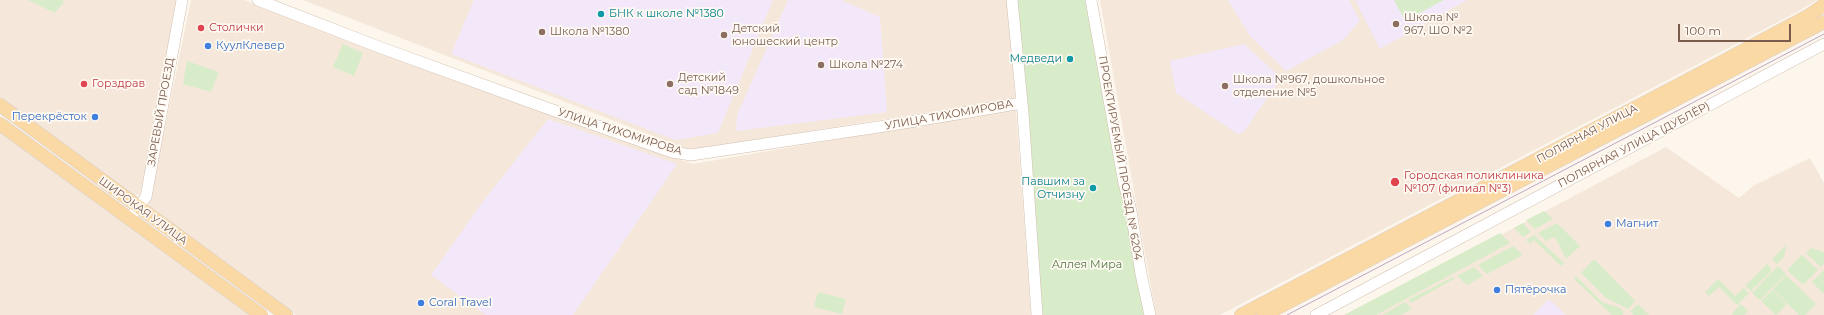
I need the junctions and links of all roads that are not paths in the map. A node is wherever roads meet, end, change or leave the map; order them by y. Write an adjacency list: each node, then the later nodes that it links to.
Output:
1 (182, 0): 11 (street, ЗАРЕВЫЙ ПРОЕЗД)
2 (258, 0): 8 (street, УЛИЦА ТИХОМИРОВА)
3 (1012, 0): 8 (street)
4 (1091, 0): 16 (street, ПРОЕКТИРУЕМЫЙ ПРОЕЗД № 6204)
5 (1824, 5): 17 (main road, ПОЛЯРНАЯ УЛИЦА)
6 (1824, 22): 18 (main road, ПОЛЯРНАЯ УЛИЦА)
7 (1824, 44): 19 (street, ПОЛЯРНАЯ УЛИЦА (ДУБЛЁР))
8 (1022, 103): 15 (street)
9 (0, 105): 11 (main road, ШИРОКАЯ УЛИЦА)
10 (0, 124): 12 (main road, ШИРОКАЯ УЛИЦА)
11 (138, 207): 12 (street, ЗАРЕВЫЙ ПРОЕЗД); 14 (main road, ШИРОКАЯ УЛИЦА)
12 (129, 219): 13 (main road, ШИРОКАЯ УЛИЦА)
13 (261, 315)
14 (286, 315)
15 (1037, 315)
16 (1150, 315)
17 (1241, 315)
18 (1264, 315)
19 (1316, 315)

